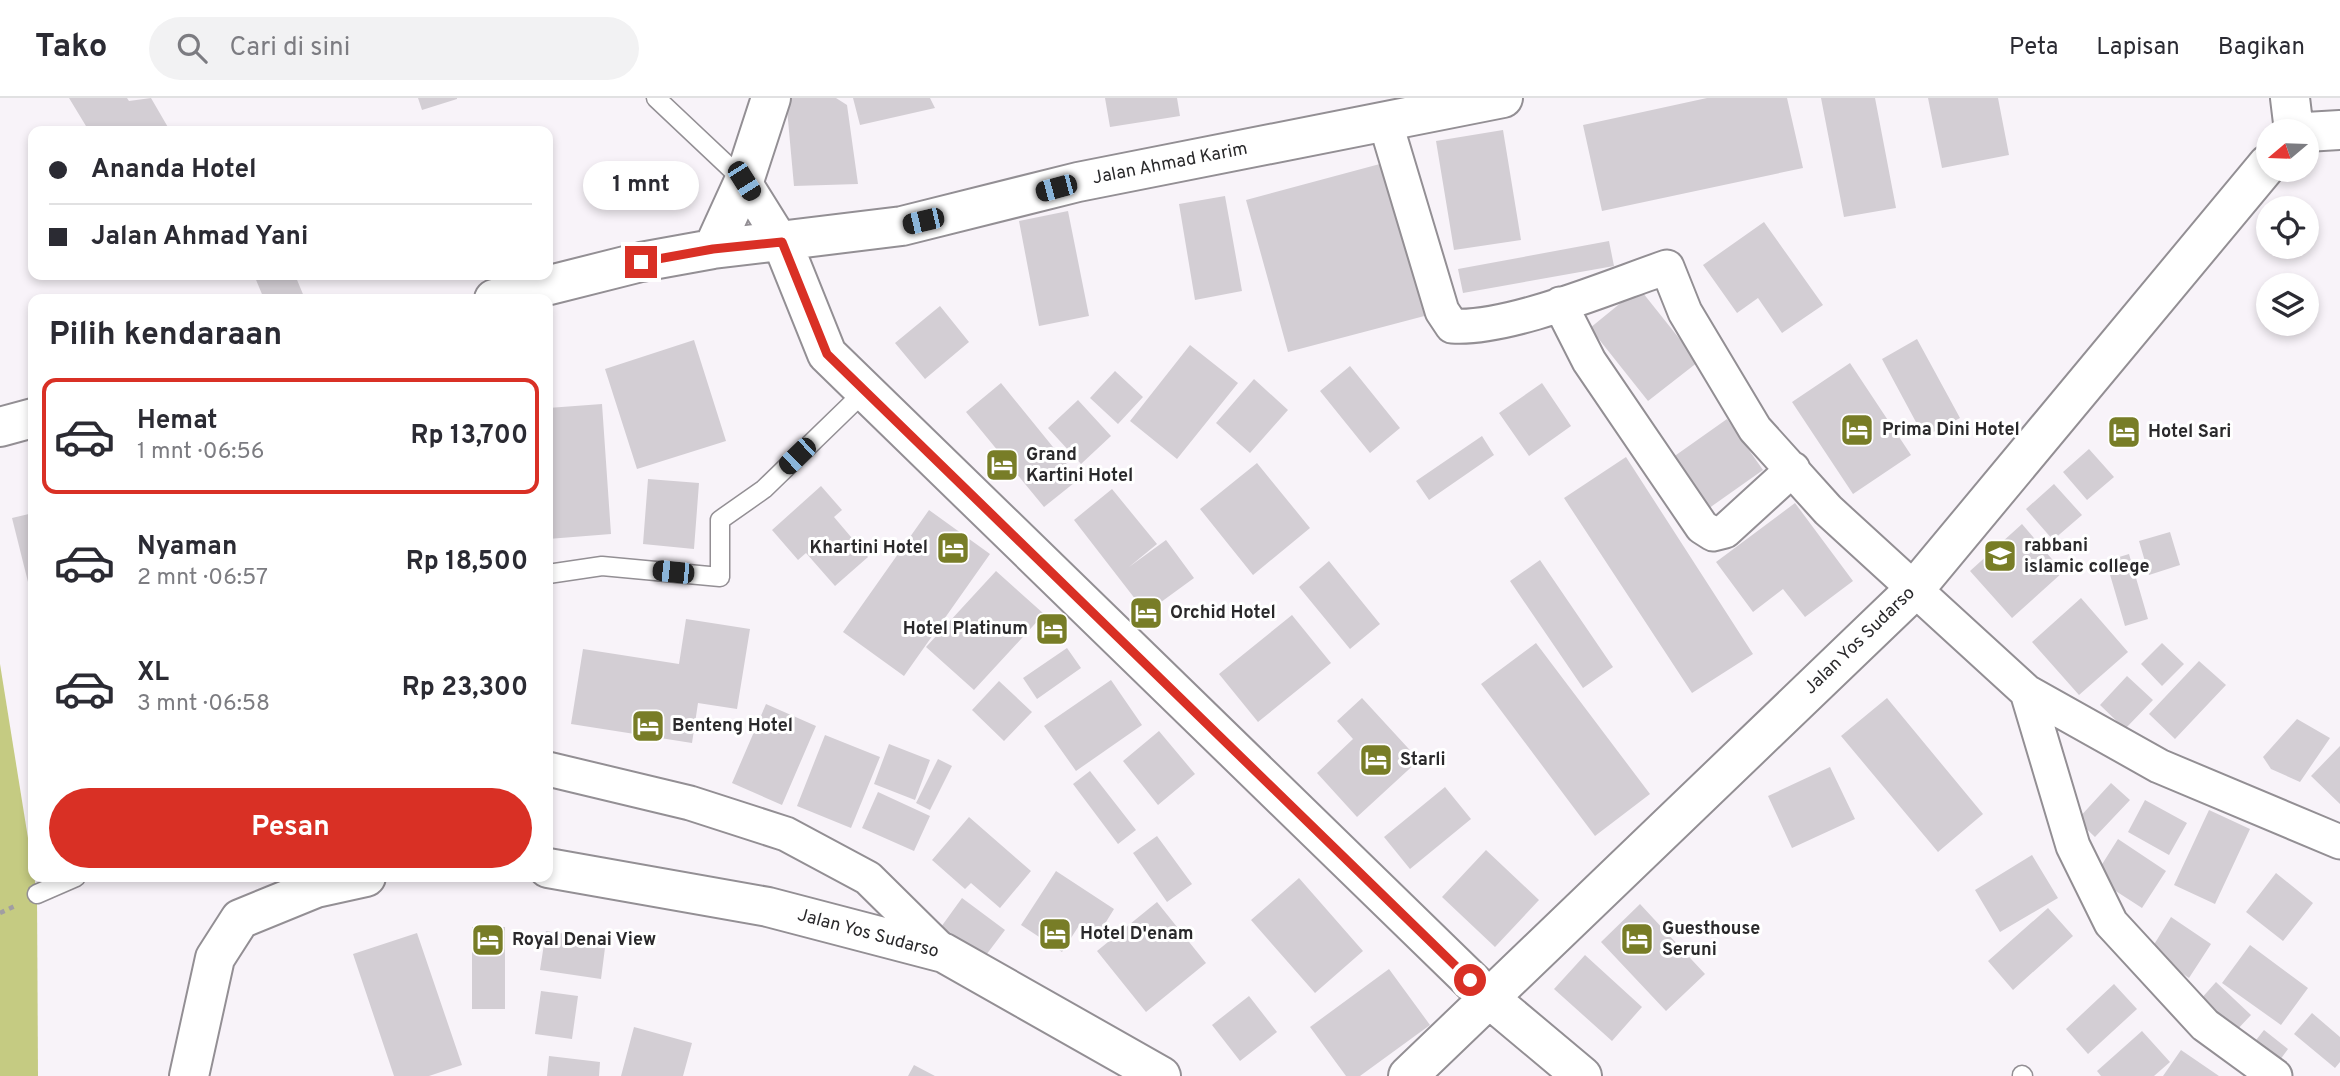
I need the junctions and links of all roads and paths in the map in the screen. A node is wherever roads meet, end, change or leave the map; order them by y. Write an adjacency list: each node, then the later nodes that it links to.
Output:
1 (656, 98): 10 (lane)
2 (771, 98): 10 (street)
3 (1503, 98): 6 (street, Jalan Ahmad Karim)
4 (2290, 98): 5 (street)
5 (2293, 119)
6 (1385, 121): 11 (street, Jalan Ahmad Karim); 14 (street)
7 (2340, 130): 8 (street)
8 (2319, 131)
9 (2256, 178): 20 (street, Jalan Yos Sudarso)
10 (744, 181): 11 (street); 12 (street)
11 (782, 242): 12 (street, Jalan Ahmad Karim); 15 (street)
12 (713, 249): 13 (street, Jalan Ahmad Karim)
13 (514, 294)
14 (1560, 304): 18 (street); 18 (street)
15 (865, 391): 19 (lane); 29 (street)
16 (28, 419): 17 (street)
17 (0, 426)
18 (1793, 469): 20 (street)
19 (553, 574)
20 (1913, 591): 21 (street); 29 (street, Jalan Yos Sudarso)
21 (2027, 692): 23 (street); 34 (street)
22 (553, 770): 28 (street)
23 (2340, 842)
24 (553, 869): 28 (street, Jalan Yos Sudarso)
25 (65, 882): 27 (lane)
26 (311, 882): 30 (street)
27 (37, 894)
28 (944, 953): 31 (street, Jalan Yos Sudarso)
29 (1490, 999): 32 (street, Jalan Yos Sudarso); 33 (street)
30 (188, 1076)
31 (1161, 1076)
32 (1408, 1076)
33 (1582, 1076)
34 (2275, 1076)

